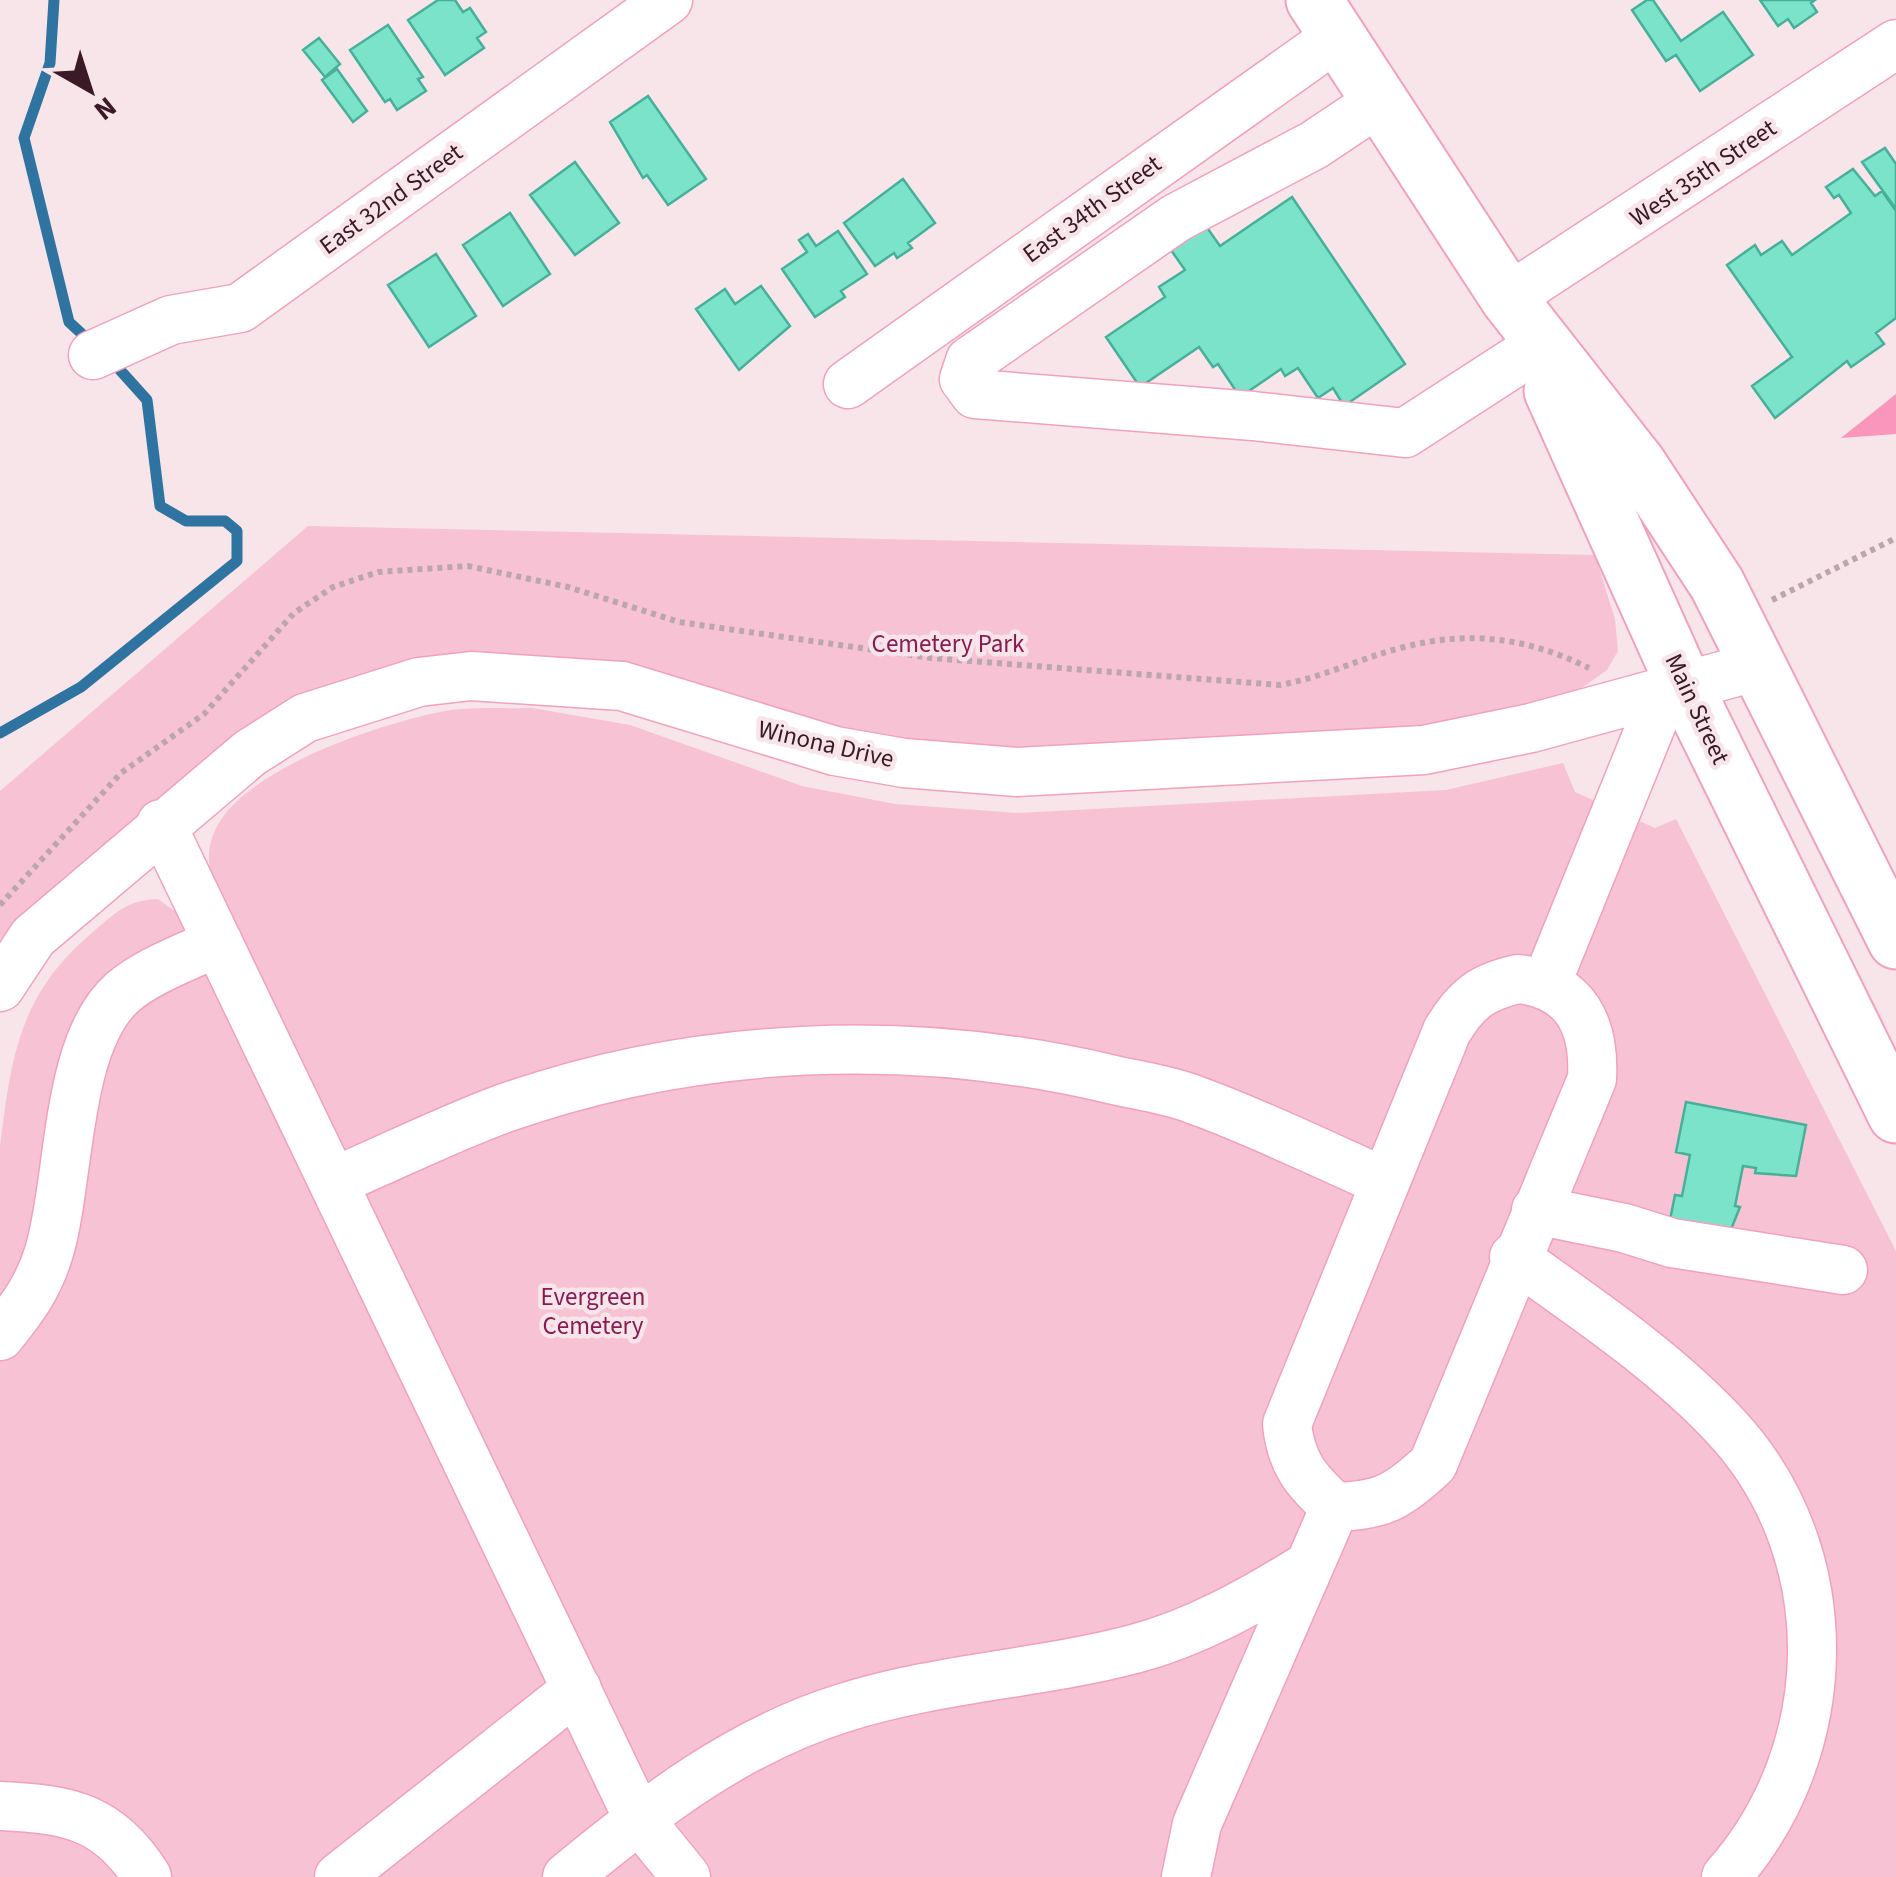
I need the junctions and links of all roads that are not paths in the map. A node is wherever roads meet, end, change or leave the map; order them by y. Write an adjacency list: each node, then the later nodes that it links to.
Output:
1 (668, 0): 7 (street, East 32nd Street)
2 (1326, 18): 4 (main road, Main Street); 8 (street, East 34th Street)
3 (1896, 44): 5 (street, West 35th Street)
4 (1380, 101): 5 (main road, Main Street); 6 (street)
5 (1508, 298): 6 (main road, Main Street); 9 (main road, Main Street)
6 (1533, 350): 10 (main road, Main Street)
7 (93, 355)
8 (848, 384)
9 (1747, 645): 10 (street, Winona Drive); 12 (main road, Main Street)
10 (1675, 689): 11 (street, Winona Drive); 14 (street); 16 (main road, Main Street)
11 (162, 824): 13 (street); 15 (street, Winona Drive)
12 (1896, 941)
13 (218, 942): 18 (street); 22 (street)
14 (1547, 982): 17 (street); 19 (street)
15 (0, 987)
16 (1896, 1115)
17 (1383, 1180): 18 (street); 23 (street)
18 (335, 1181): 25 (street)
19 (1536, 1210): 20 (street); 21 (street)
20 (1514, 1257): 23 (street); 33 (street)
21 (1843, 1270)
22 (0, 1336)
23 (1334, 1507): 24 (street)
24 (1305, 1568): 27 (street); 32 (street)
25 (576, 1689): 27 (street); 29 (street)
26 (0, 1806): 28 (street)
27 (638, 1818): 30 (street); 31 (street)
28 (147, 1877)
29 (339, 1877)
30 (567, 1877)
31 (686, 1877)
32 (1186, 1877)
33 (1726, 1877)

